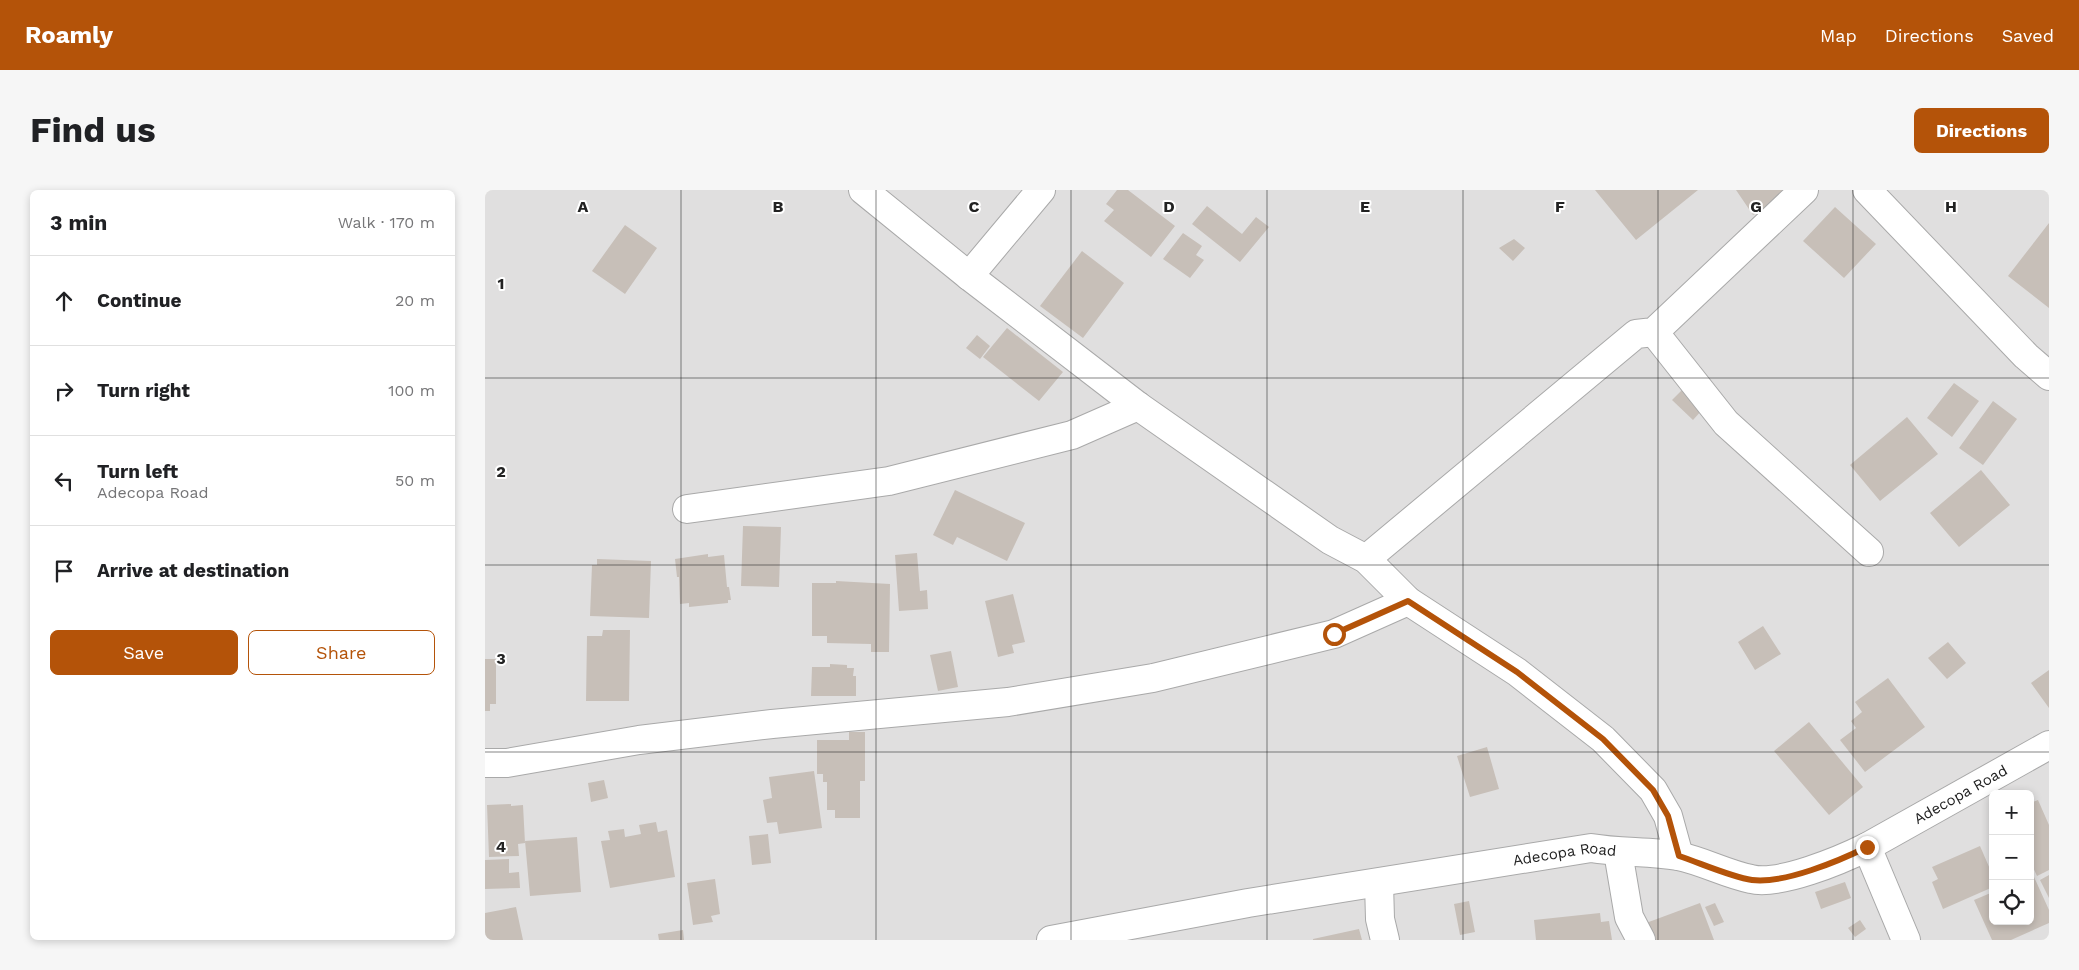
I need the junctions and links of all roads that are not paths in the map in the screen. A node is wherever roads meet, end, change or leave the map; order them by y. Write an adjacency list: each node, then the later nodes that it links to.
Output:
1 (863, 190): 5 (street)
2 (1041, 190): 5 (street)
3 (1804, 190): 6 (street)
4 (1867, 190): 7 (street)
5 (969, 276): 8 (street)
6 (1654, 332): 10 (street); 11 (street)
7 (2049, 376)
8 (1138, 406): 9 (street); 11 (street)
9 (687, 509)
10 (1869, 552)
11 (1366, 559): 12 (street)
12 (1408, 601): 14 (street); 17 (street)
13 (2049, 745): 15 (street, Adecopa Road)
14 (485, 763)
15 (1867, 847): 17 (street, Adecopa Road); 22 (street)
16 (1618, 852): 17 (street, Adecopa Road); 18 (street, Adecopa Road); 21 (street)
17 (1679, 856)
18 (1379, 882): 19 (street, Adecopa Road); 20 (street)
19 (1067, 938)
20 (1385, 940)
21 (1641, 940)
22 (1907, 940)

